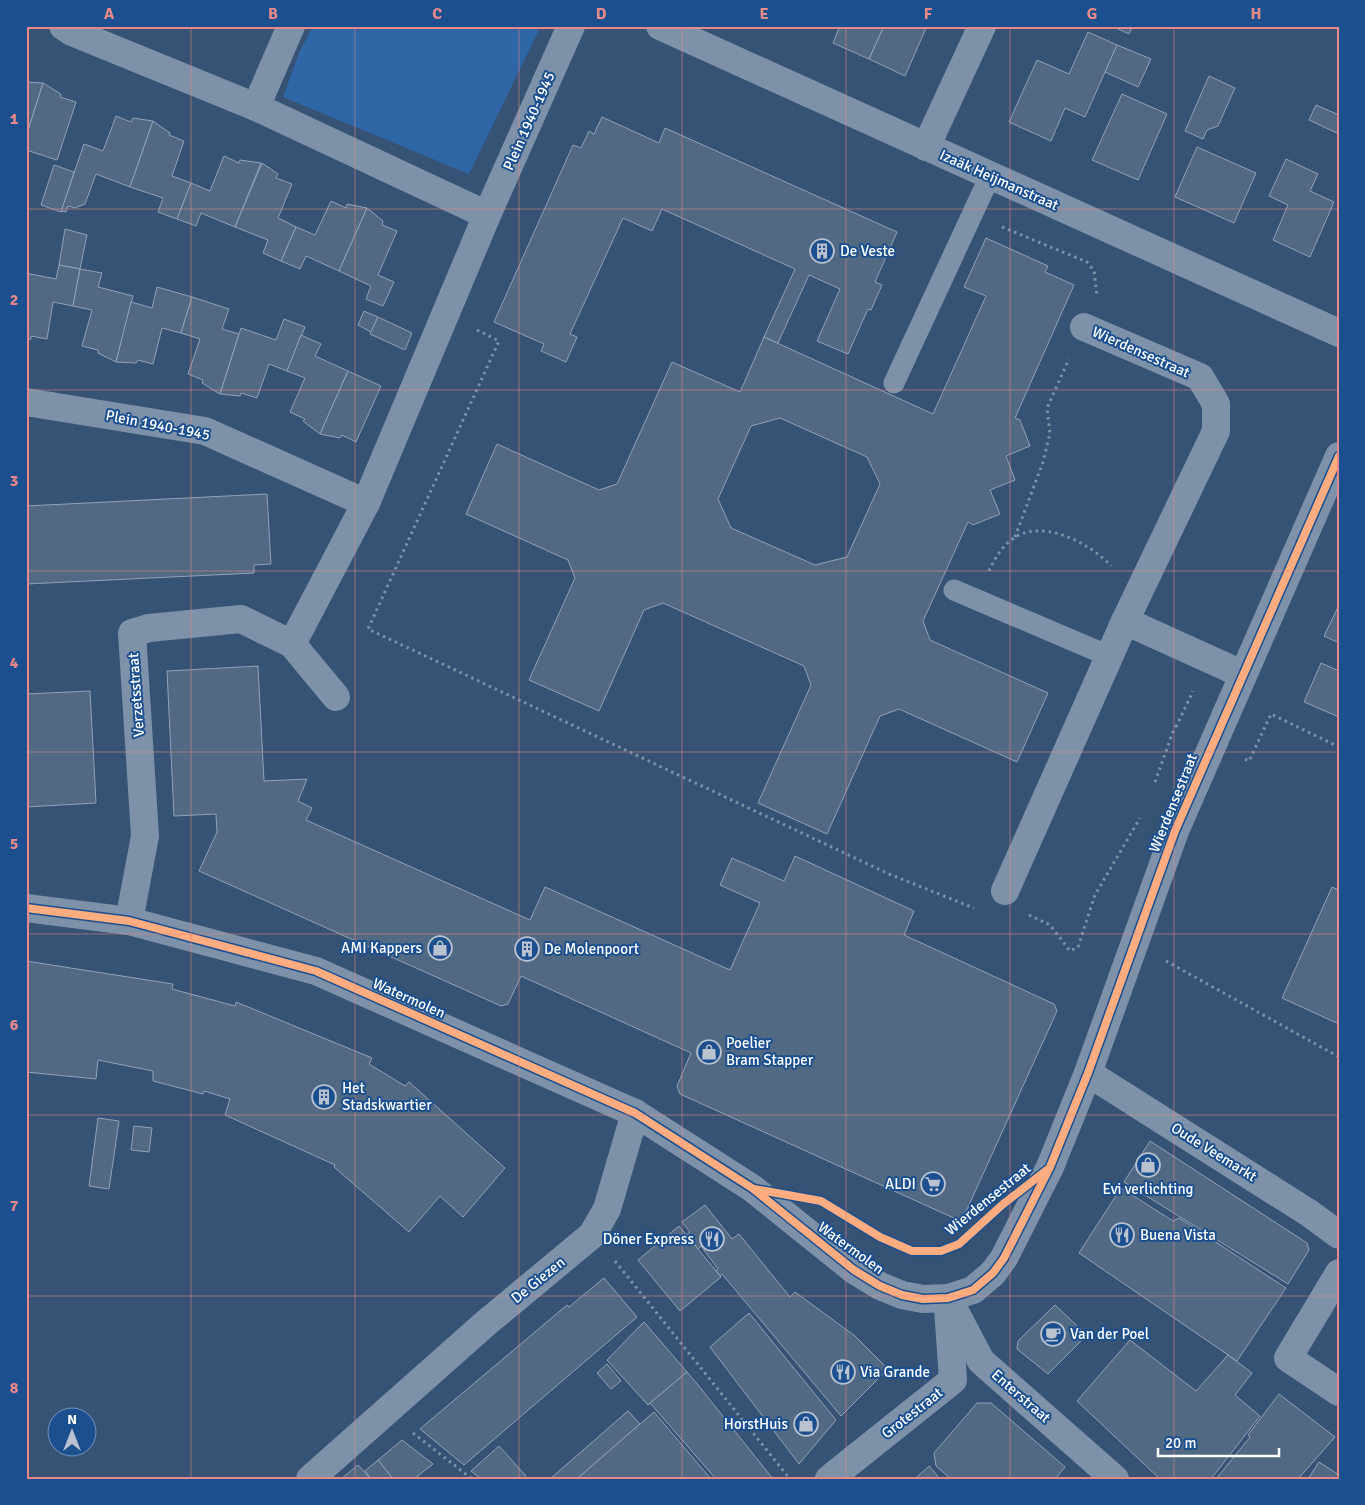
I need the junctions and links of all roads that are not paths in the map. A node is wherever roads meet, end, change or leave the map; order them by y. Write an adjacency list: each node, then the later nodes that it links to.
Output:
1 (63, 26): 6 (street)
2 (291, 26): 6 (street)
3 (571, 26): 9 (street, Plein 1940-1945)
4 (660, 26): 7 (street, Izaäk Heijmanstraat)
5 (982, 26): 7 (street)
6 (256, 107): 9 (street)
7 (926, 147): 8 (street, Izaäk Heijmanstraat)
8 (990, 176): 11 (street, Izaäk Heijmanstraat); 12 (lane)
9 (487, 215): 15 (street, Plein 1940-1945)
10 (1084, 327): 17 (street, Wierdensestraat)
11 (1339, 333)
12 (894, 383)
13 (26, 402): 15 (street, Plein 1940-1945)
14 (1339, 456): 20 (street, Wierdensestraat)
15 (366, 503): 18 (street, Plein 1940-1945)
16 (954, 590): 19 (lane)
17 (1125, 621): 19 (street, Wierdensestraat); 20 (street)
18 (292, 644): 21 (street); 24 (street, Verzetsstraat)
19 (1109, 656): 22 (street, Wierdensestraat)
20 (1242, 674): 25 (street, Wierdensestraat)
21 (336, 697)
22 (1003, 896)
23 (26, 908): 24 (street, Watermolen)
24 (129, 921): 26 (street, Watermolen)
25 (1088, 1073): 27 (street, Oude Veemarkt); 29 (street, Wierdensestraat)
26 (635, 1113): 29 (street, Watermolen); 31 (street, De Giezen)
27 (1339, 1235)
28 (1339, 1273): 30 (street)
29 (948, 1298): 32 (street, Grotestraat); 33 (street, Enterstraat)
30 (1339, 1392)
31 (310, 1479)
32 (829, 1479)
33 (1115, 1479)

